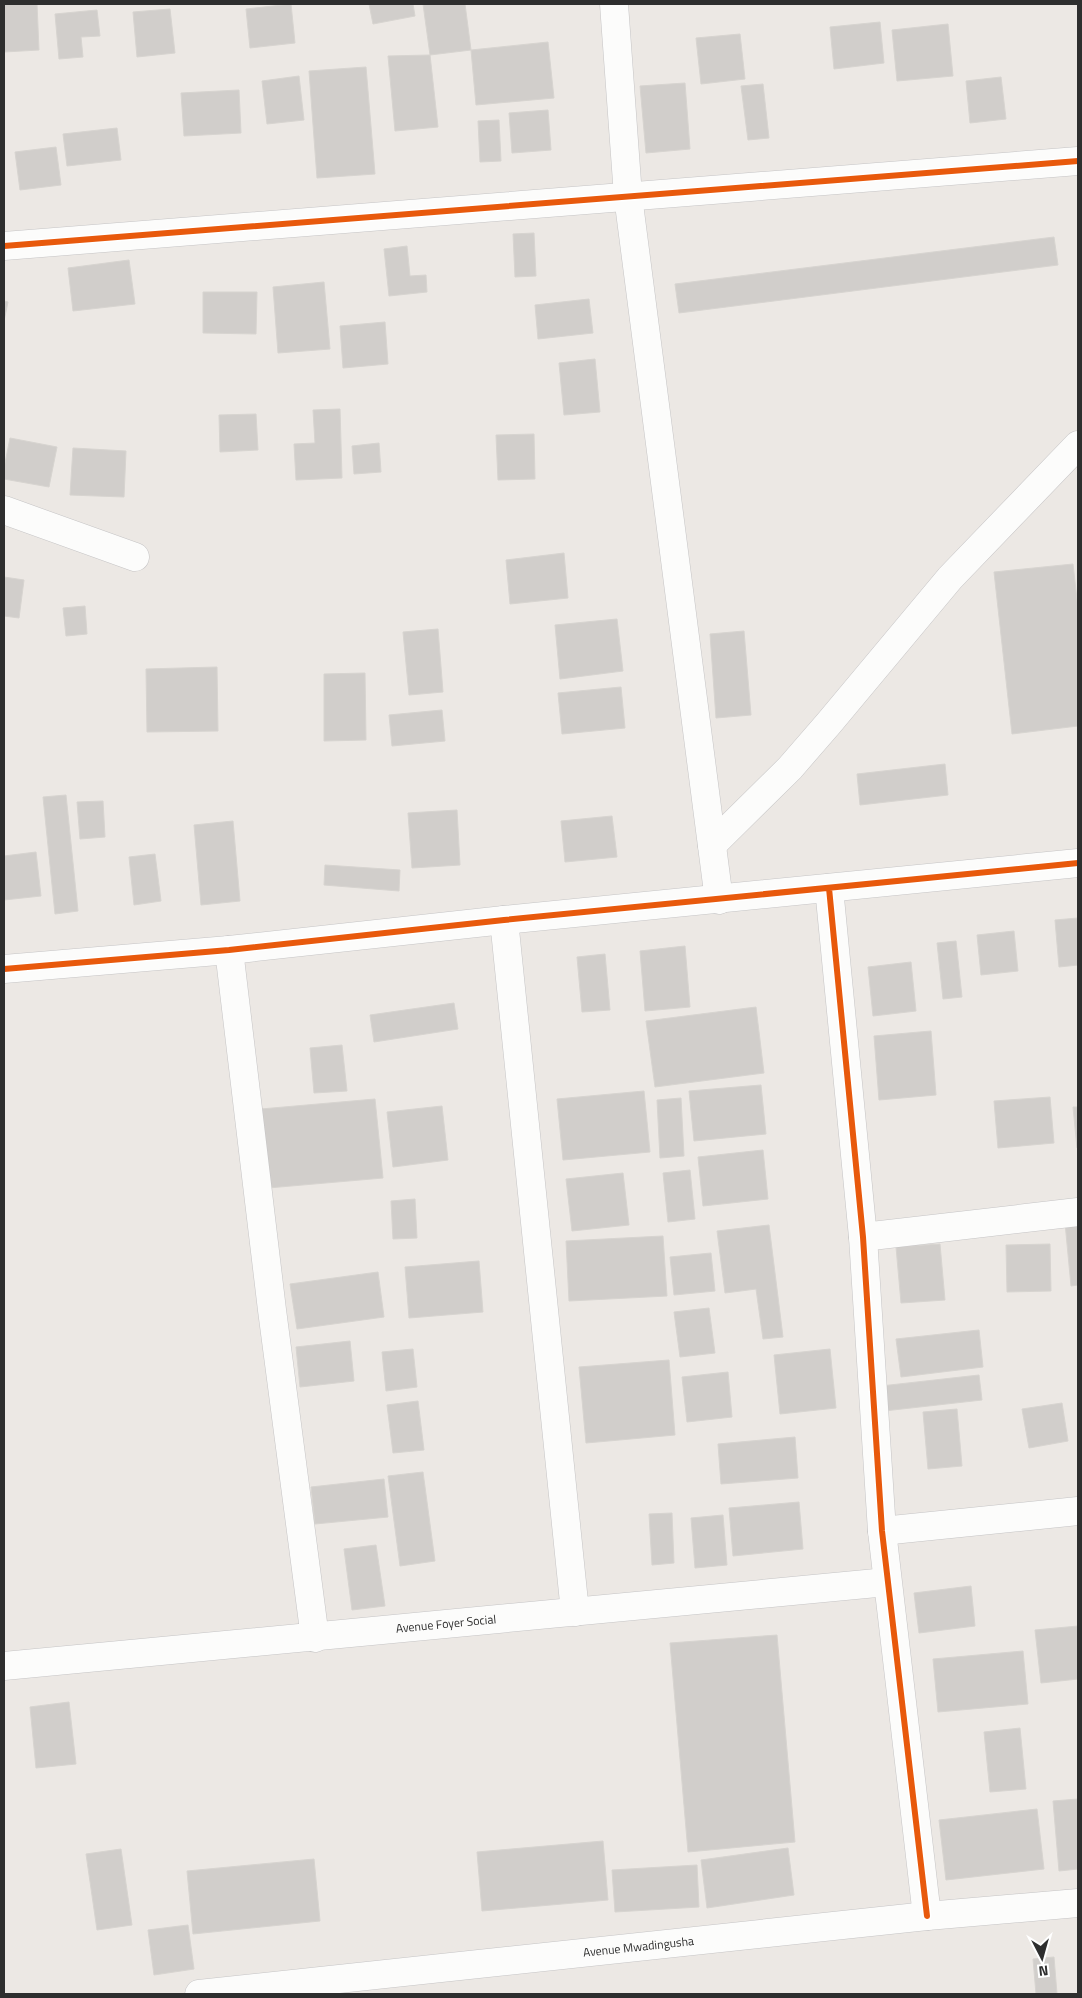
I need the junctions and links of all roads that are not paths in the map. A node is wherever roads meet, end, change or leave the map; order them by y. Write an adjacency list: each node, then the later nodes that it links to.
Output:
1 (614, 4): 3 (street)
2 (1078, 161): 3 (street)
3 (628, 196): 4 (street); 8 (street)
4 (4, 246)
5 (1078, 445): 8 (street)
6 (4, 510): 7 (street)
7 (134, 557)
8 (712, 845): 11 (street)
9 (1078, 863): 10 (street)
10 (829, 888): 11 (street); 16 (street)
11 (719, 900): 12 (street)
12 (504, 920): 13 (street); 20 (street)
13 (230, 950): 14 (street); 21 (street)
14 (4, 969)
15 (1078, 1212): 16 (street)
16 (863, 1237): 18 (street)
17 (1078, 1511): 18 (street)
18 (882, 1531): 19 (street)
19 (887, 1582): 20 (street, Avenue Foyer Social); 24 (street)
20 (575, 1612): 21 (street, Avenue Foyer Social)
21 (315, 1638): 22 (street, Avenue Foyer Social)
22 (4, 1666)
23 (1078, 1903): 24 (street, Avenue Mwadingusha)
24 (927, 1916): 25 (street, Avenue Mwadingusha)
25 (199, 1994)

